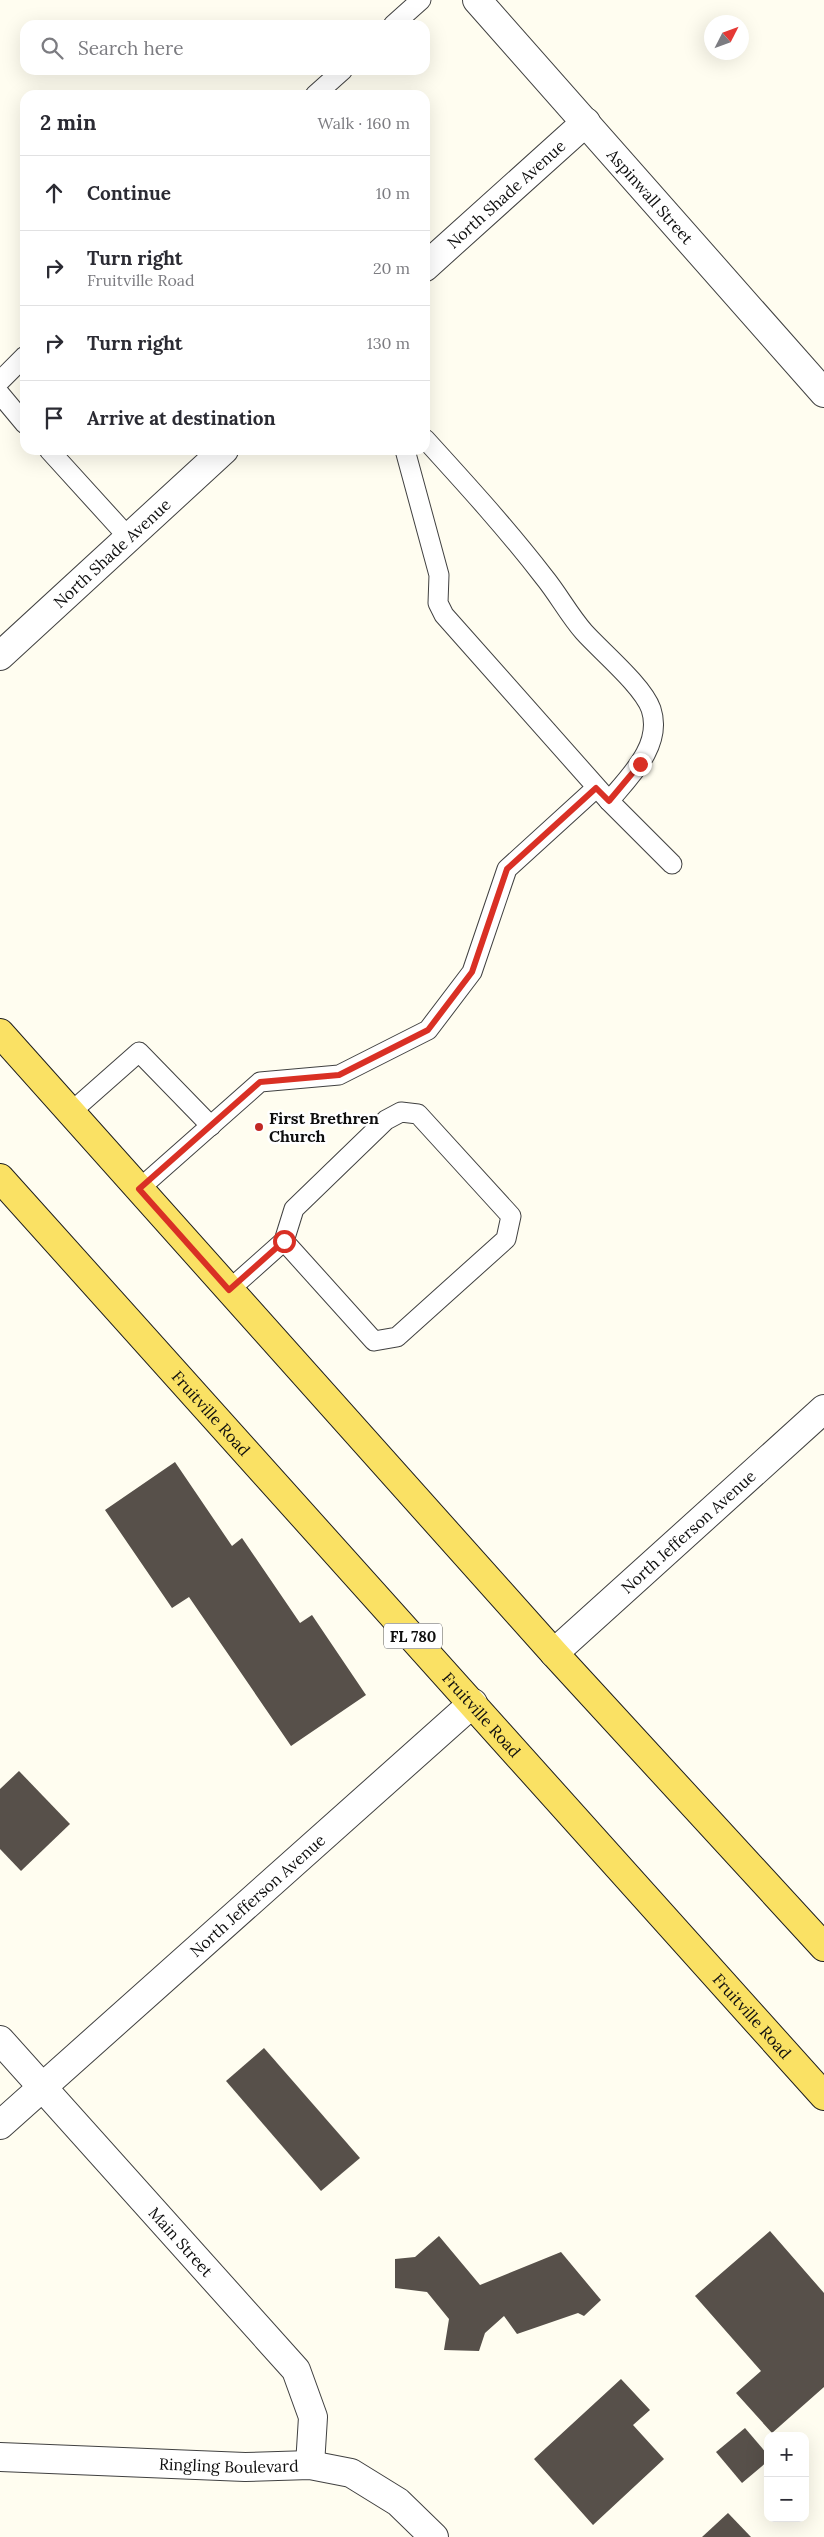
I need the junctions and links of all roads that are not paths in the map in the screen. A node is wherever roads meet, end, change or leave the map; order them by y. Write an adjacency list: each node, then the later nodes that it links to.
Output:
1 (421, 0): 3 (lane)
2 (477, 0): 6 (street, Aspinwall Street)
3 (399, 20)
4 (337, 75): 5 (lane)
5 (321, 90)
6 (586, 122): 7 (street, North Shade Avenue); 9 (street, Aspinwall Street)
7 (430, 262)
8 (20, 361): 10 (lane)
9 (819, 376)
10 (0, 381)
11 (0, 394): 12 (lane)
12 (20, 418)
13 (430, 445): 19 (lane)
14 (54, 455): 17 (lane)
15 (219, 455): 17 (street, North Shade Avenue)
16 (406, 455): 19 (lane)
17 (129, 538): 18 (street, North Shade Avenue)
18 (0, 656)
19 (602, 794): 20 (lane); 23 (lane)
20 (672, 864)
21 (0, 1033): 22 (main road)
22 (71, 1112): 23 (lane); 25 (main road)
23 (211, 1126): 25 (lane)
24 (0, 1178): 30 (main road, Fruitville Road / FL 780)
25 (139, 1189): 27 (main road)
26 (284, 1241): 26 (lane); 27 (lane)
27 (229, 1290): 29 (main road)
28 (824, 1409): 29 (street, North Jefferson Avenue)
29 (554, 1653): 31 (main road)
30 (473, 1703): 33 (street, North Jefferson Avenue); 34 (main road, Fruitville Road / FL 780)
31 (824, 1947)
32 (0, 2040): 33 (street, Main Street)
33 (43, 2087): 35 (street, North Jefferson Avenue); 37 (street, Main Street)
34 (824, 2096)
35 (0, 2125)
36 (0, 2457): 37 (street, Ringling Boulevard)
37 (310, 2465): 38 (street, Ringling Boulevard)
38 (434, 2537)

